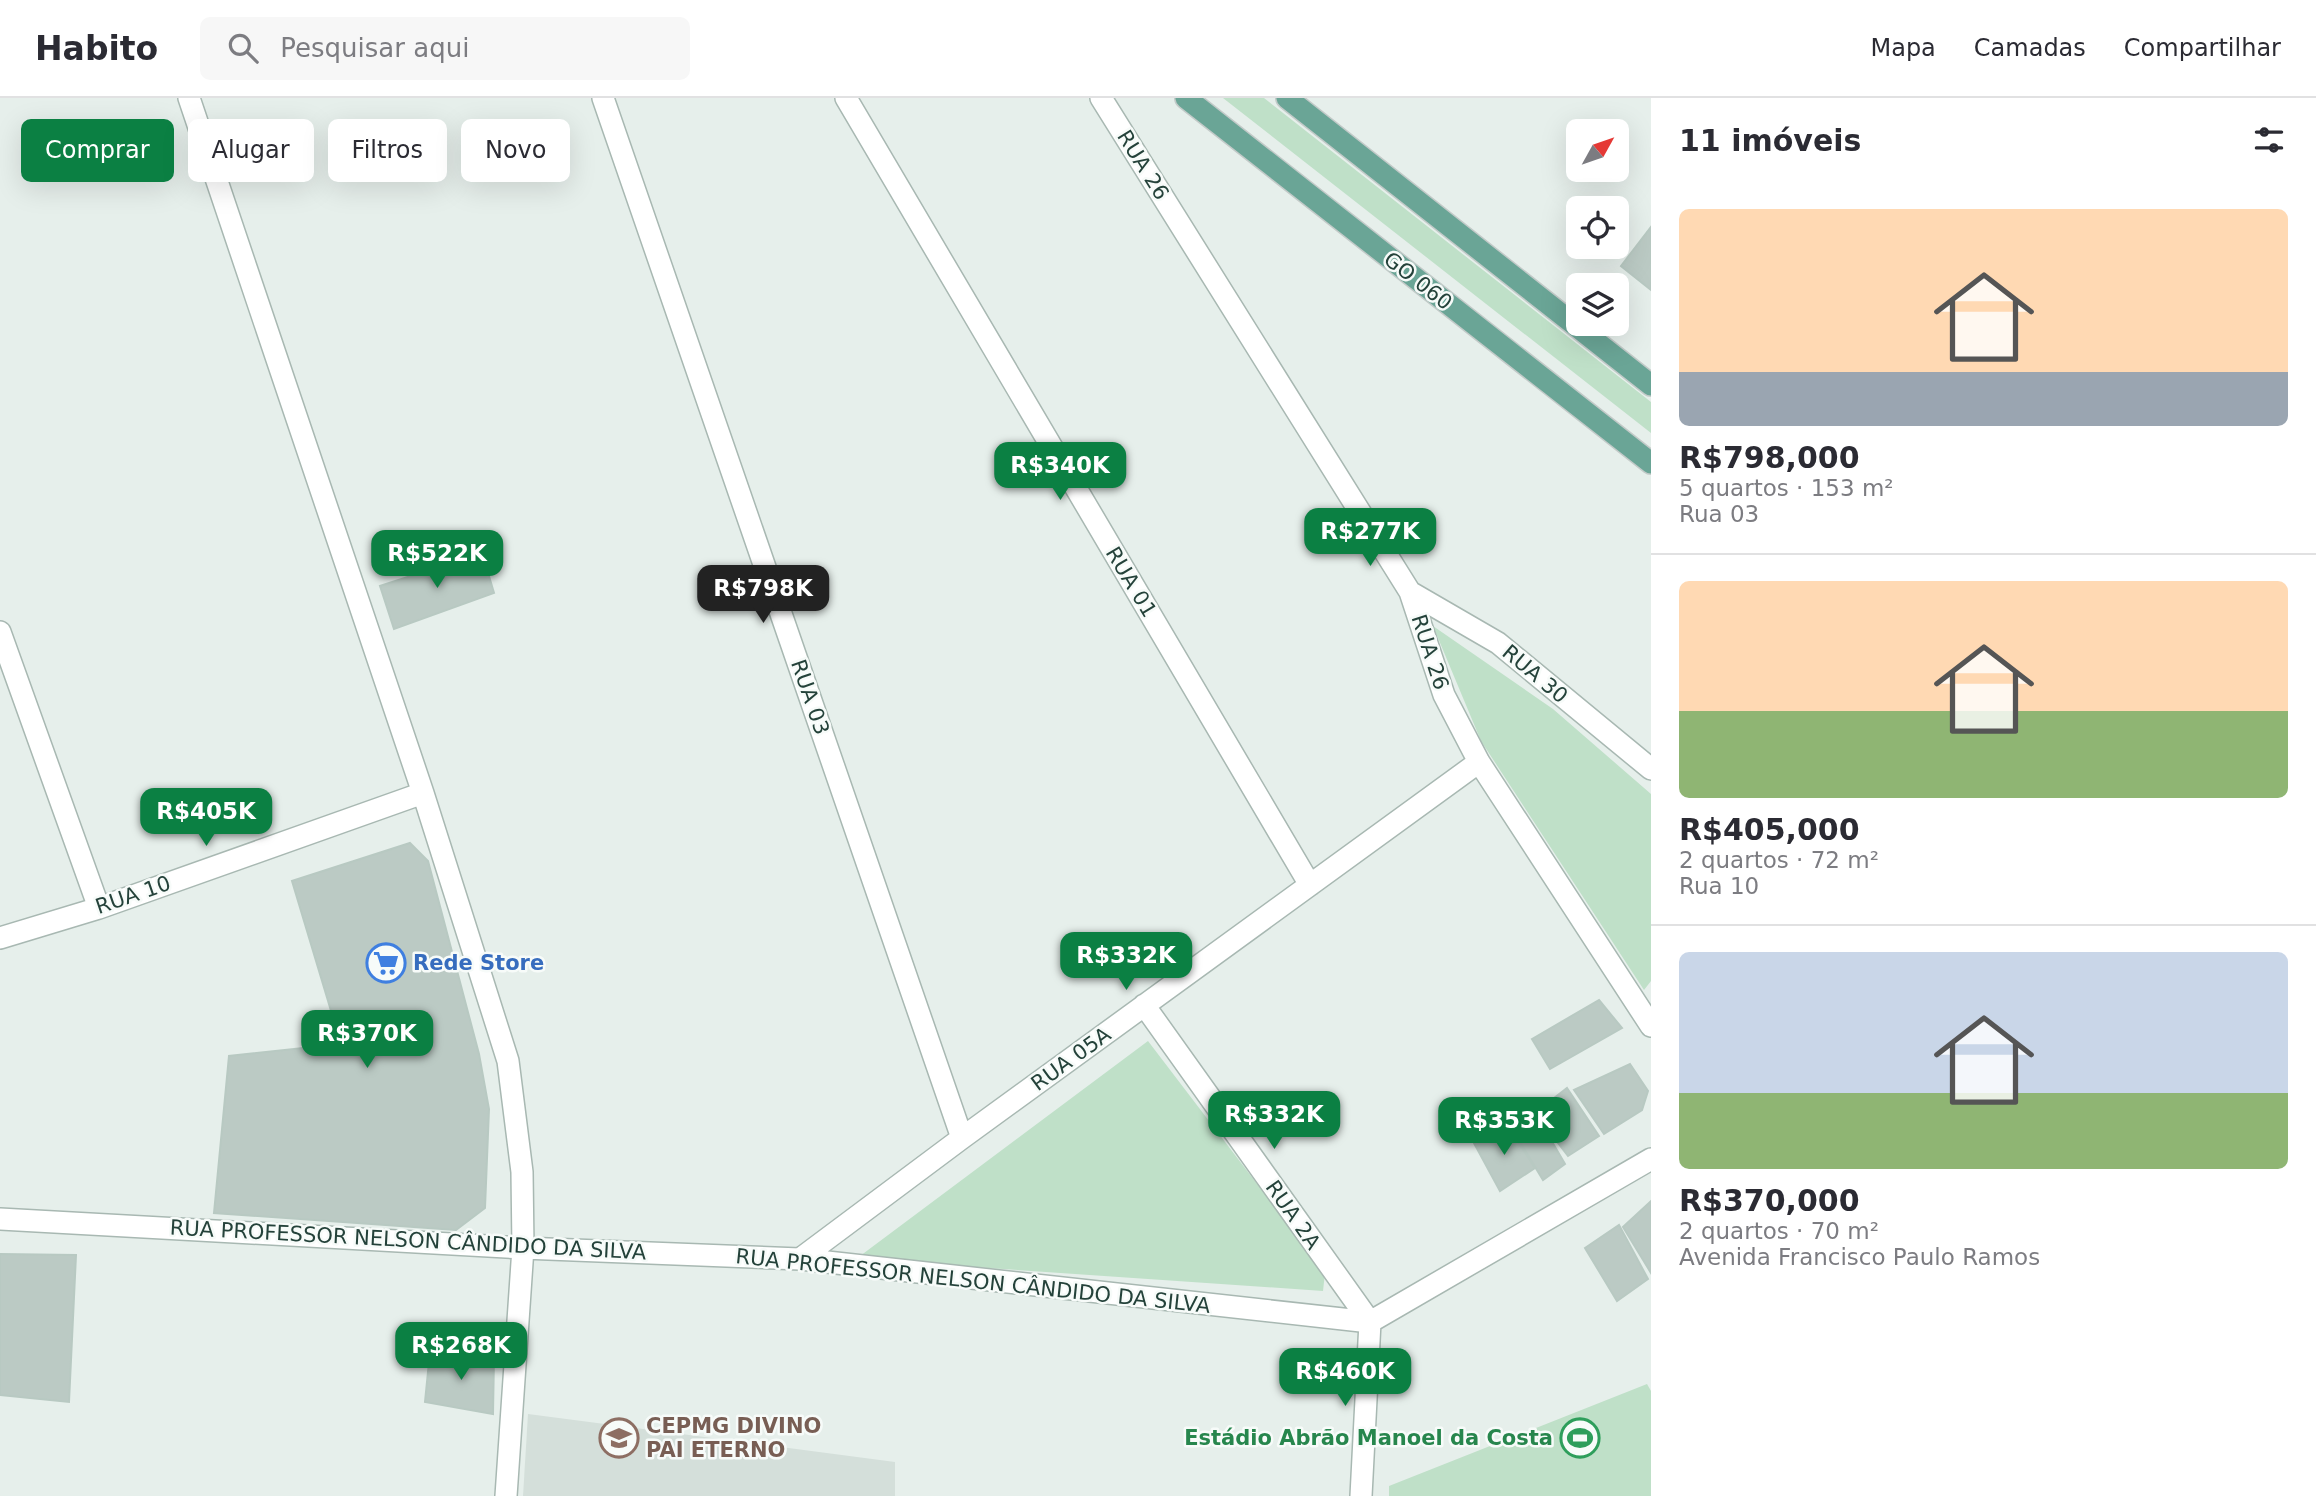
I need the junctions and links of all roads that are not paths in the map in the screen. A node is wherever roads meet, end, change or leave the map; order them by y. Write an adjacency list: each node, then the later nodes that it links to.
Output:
1 (189, 98): 13 (street)
2 (603, 98): 19 (street, RUA 03)
3 (846, 98): 14 (street, RUA 01)
4 (1101, 98): 9 (street, RUA 26)
5 (1186, 98): 8 (main road, GO 060)
6 (1287, 98): 7 (main road)
7 (1651, 385)
8 (1651, 463)
9 (1410, 592): 11 (street, RUA 26); 12 (street, RUA 30)
10 (0, 632): 15 (street)
11 (1479, 762): 14 (street, RUA 05A); 18 (street, RUA 26)
12 (1651, 769)
13 (423, 793): 15 (street, RUA 10); 22 (street)
14 (1310, 884): 17 (street, RUA 05A)
15 (99, 908): 16 (street, RUA 10)
16 (0, 937)
17 (1144, 1005): 19 (street, RUA 05A); 24 (street, RUA 2A)
18 (1651, 1026)
19 (962, 1138): 23 (street, RUA 05A)
20 (1651, 1159): 24 (street)
21 (0, 1219): 22 (street, RUA PROFESSOR NELSON CÂNDIDO DA SILVA)
22 (523, 1248): 23 (street, RUA PROFESSOR NELSON CÂNDIDO DA SILVA); 25 (street)
23 (800, 1259): 24 (street, RUA PROFESSOR NELSON CÂNDIDO DA SILVA)
24 (1370, 1322): 26 (street)
25 (506, 1496)
26 (1362, 1496)

